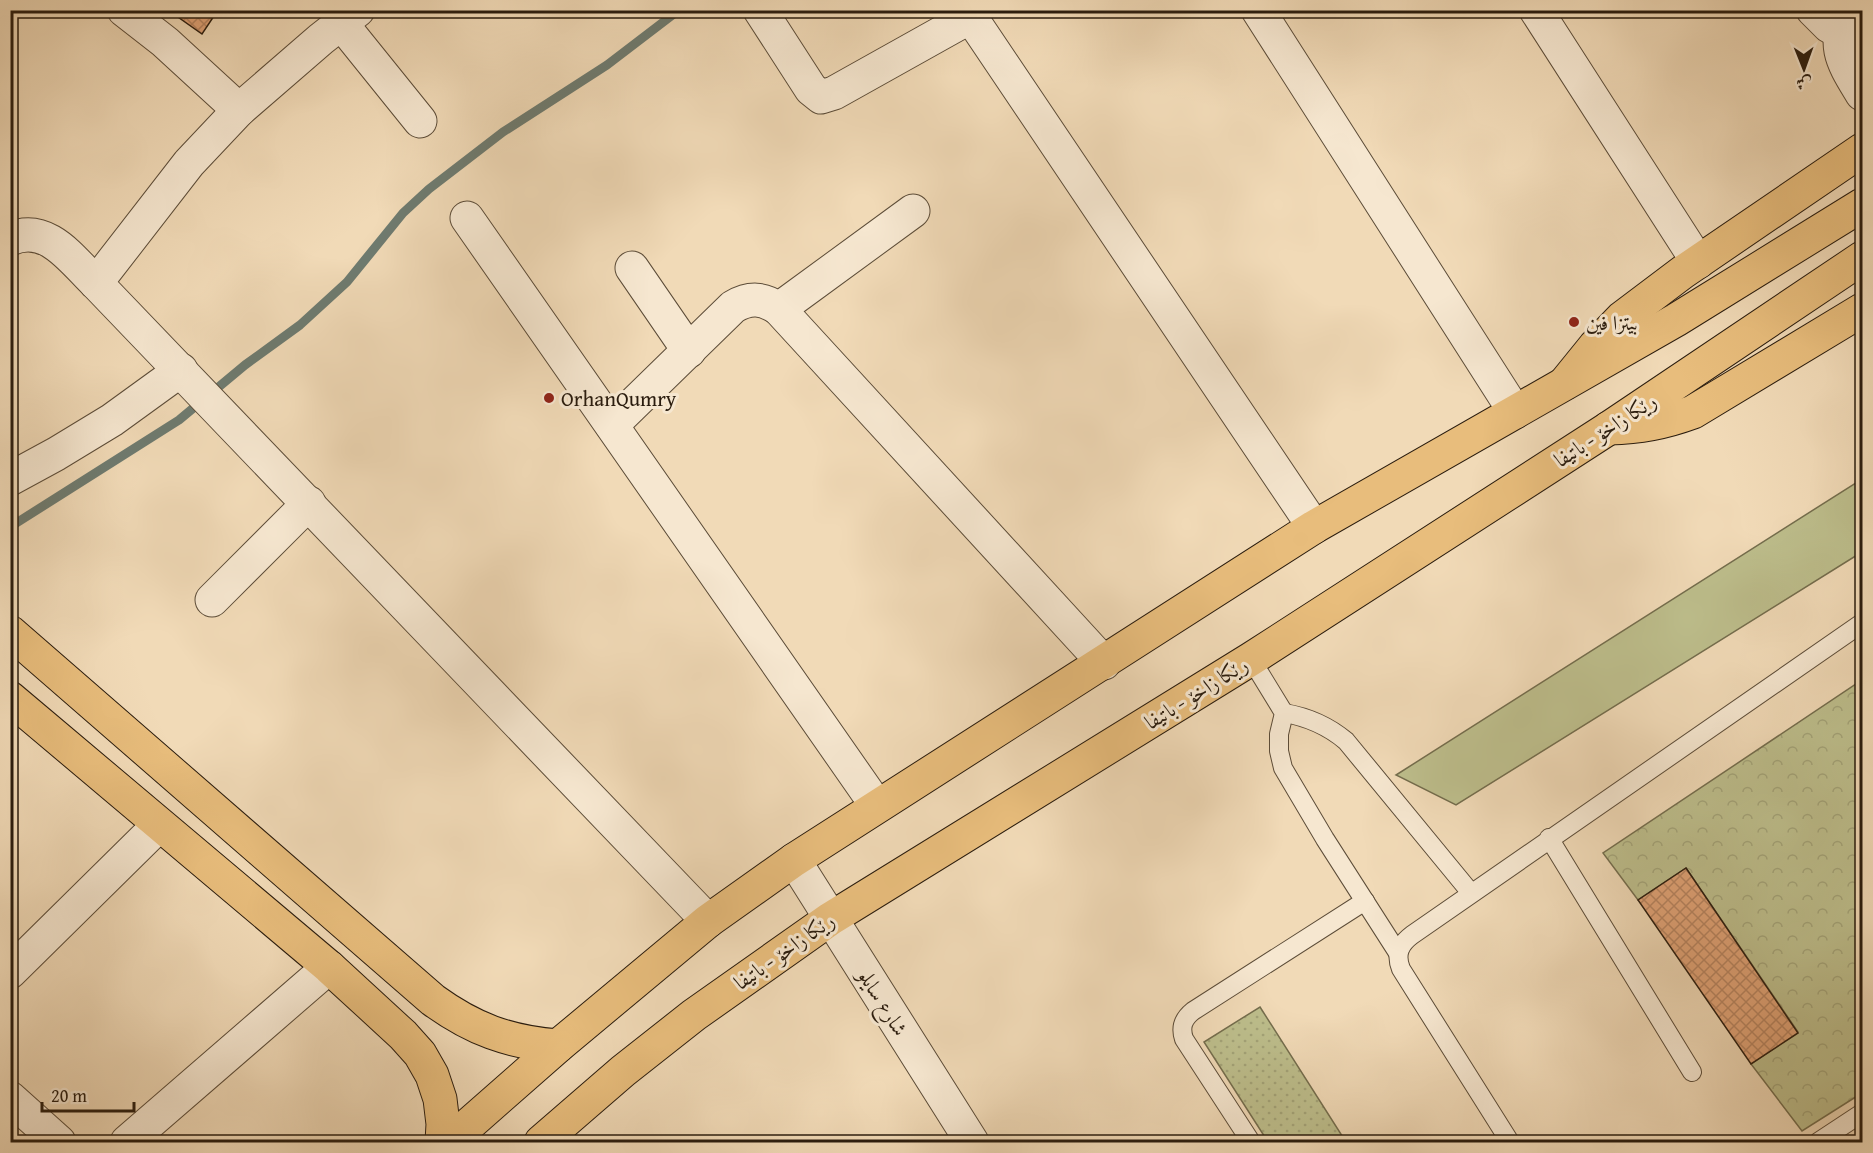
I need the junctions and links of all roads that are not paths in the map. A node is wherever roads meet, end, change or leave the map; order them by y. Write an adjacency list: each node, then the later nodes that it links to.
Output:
1 (124, 10): 10 (street)
2 (760, 10): 6 (street)
3 (1258, 10): 26 (street)
4 (1536, 10): 18 (street)
5 (1813, 10): 8 (street)
6 (968, 14): 31 (street)
7 (349, 17): 10 (street); 11 (street)
8 (1845, 21): 9 (street)
9 (1863, 94)
10 (239, 110): 20 (street)
11 (420, 121)
12 (1863, 150): 18 (main road)
13 (1863, 204): 25 (main road)
14 (913, 211): 21 (street)
15 (467, 218): 27 (street)
16 (10, 239): 20 (street)
17 (1863, 258): 28 (main road, رێکا زاخۆ - باتیفا)
18 (1698, 262): 25 (main road)
19 (632, 268): 23 (street)
20 (96, 283): 24 (street)
21 (779, 309): 23 (street); 36 (street)
22 (1863, 310): 28 (main road)
23 (689, 351): 27 (street)
24 (180, 370): 29 (street); 30 (street)
25 (1565, 383): 26 (main road)
26 (1515, 412): 31 (main road)
27 (612, 425): 39 (street)
28 (1609, 428): 35 (main road, رێکا زاخۆ - باتیفا)
29 (10, 478)
30 (309, 503): 32 (street); 46 (street)
31 (1314, 526): 36 (main road)
32 (212, 600)
33 (1863, 623): 41 (lane)
34 (10, 632): 50 (main road)
35 (1251, 659): 38 (lane); 45 (main road, رێکا زاخۆ - باتیفا)
36 (1104, 663): 39 (main road)
37 (10, 698): 40 (main road)
38 (1284, 713): 43 (lane); 44 (lane)
39 (877, 806): 42 (main road)
40 (159, 825): 48 (main road); 49 (street)
41 (1549, 838): 43 (lane); 51 (lane)
42 (794, 860): 45 (street, شارع سايلو); 46 (main road)
43 (1472, 893): 47 (lane)
44 (1365, 901): 47 (lane); 60 (lane)
45 (830, 919): 58 (main road, رێکا زاخۆ - باتیفا); 59 (street, شارع سايلو)
46 (708, 921): 50 (main road)
47 (1398, 953): 61 (lane)
48 (329, 967): 55 (street); 56 (main road)
49 (10, 972)
50 (558, 1046): 57 (main road)
51 (1692, 1072)
52 (10, 1098): 54 (street)
53 (1863, 1113): 62 (lane)
54 (59, 1143)
55 (127, 1143)
56 (442, 1143)
57 (449, 1143)
58 (541, 1143)
59 (972, 1143)
60 (1251, 1143)
61 (1510, 1143)
62 (1818, 1143)

